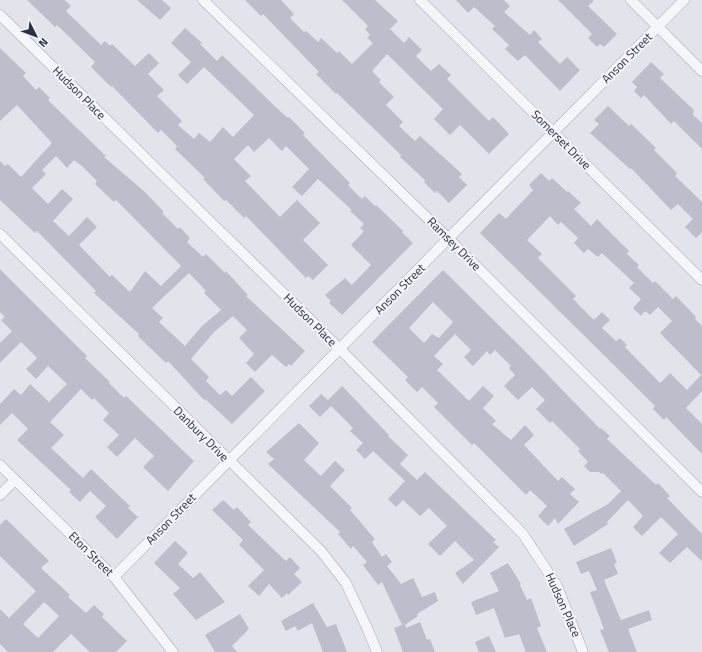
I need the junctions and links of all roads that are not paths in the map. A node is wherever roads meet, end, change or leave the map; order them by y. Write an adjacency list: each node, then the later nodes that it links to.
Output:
1 (203, 0): 10 (street, Ramsey Drive)
2 (420, 0): 8 (street, Somerset Drive)
3 (631, 0): 6 (street)
4 (684, 0): 6 (street, Anson Street)
5 (0, 15): 12 (street, Hudson Place)
6 (658, 27): 7 (street); 8 (street, Anson Street)
7 (702, 71)
8 (553, 131): 10 (street, Anson Street); 11 (street, Somerset Drive)
9 (0, 234): 13 (street, Danbury Drive)
10 (449, 239): 12 (street, Anson Street); 16 (street, Ramsey Drive)
11 (702, 280)
12 (340, 349): 13 (street, Anson Street); 21 (street, Hudson Place)
13 (228, 460): 18 (street, Anson Street); 20 (street, Danbury Drive)
14 (0, 465): 15 (street, Eton Street)
15 (15, 480): 17 (street); 18 (street, Eton Street)
16 (702, 492)
17 (0, 495)
18 (114, 577): 19 (street, Eton Street)
19 (173, 652)
20 (376, 652)
21 (583, 652)

